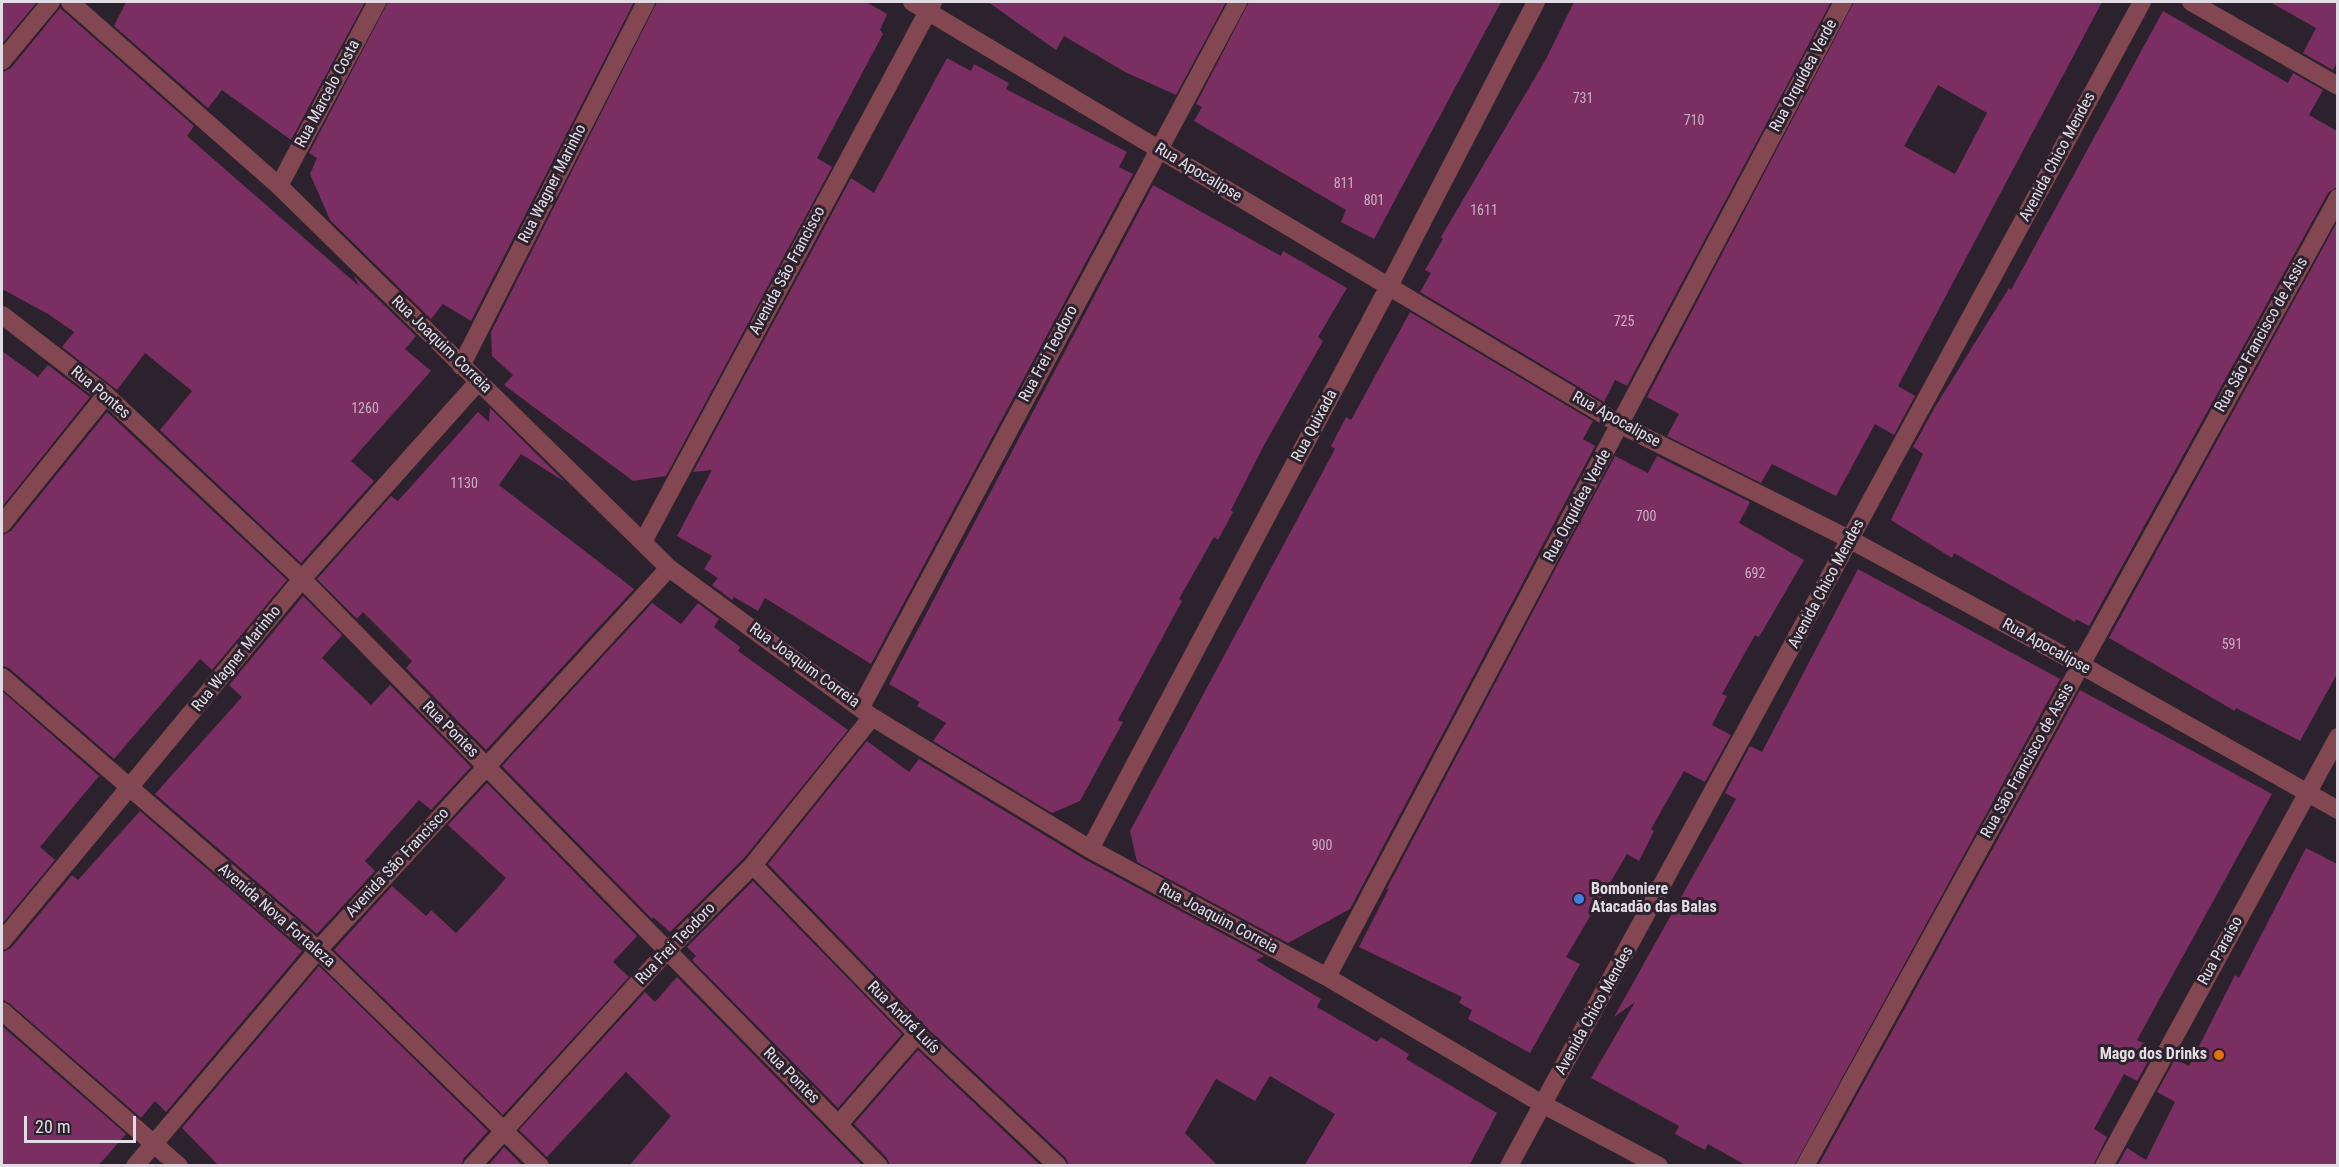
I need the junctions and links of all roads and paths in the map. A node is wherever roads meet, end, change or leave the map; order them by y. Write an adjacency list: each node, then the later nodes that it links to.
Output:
1 (51, 2): 12 (street)
2 (70, 2): 15 (street, Rua Joaquim Correia)
3 (377, 2): 15 (street, Rua Marcelo Costa)
4 (646, 2): 19 (street, Rua Wagner Marinho)
5 (912, 2): 11 (street, Rua Apocalipse)
6 (1238, 2): 14 (street, Rua Frei Teodoro)
7 (1536, 2): 17 (street, Rua Quixada)
8 (1843, 2): 22 (street, Rua Orquídea Verde)
9 (2142, 2): 25 (street, Avenida Chico Mendes)
10 (2191, 2): 13 (street)
11 (930, 6): 14 (street, Rua Apocalipse); 24 (street, Avenida São Francisco)
12 (2, 61)
13 (2337, 86)
14 (1158, 150): 17 (street, Rua Apocalipse); 30 (street, Rua Frei Teodoro)
15 (279, 186): 19 (street, Rua Joaquim Correia)
16 (2337, 198): 28 (street, Rua São Francisco de Assis)
17 (1389, 286): 22 (street, Rua Apocalipse); 36 (street, Rua Quixada)
18 (2, 315): 21 (street, Rua Pontes)
19 (461, 366): 20 (street, Rua Joaquim Correia)
20 (478, 382): 24 (street, Rua Joaquim Correia); 27 (street, Rua Wagner Marinho)
21 (106, 395): 23 (street); 27 (street, Rua Pontes)
22 (1620, 425): 25 (street, Rua Apocalipse); 41 (street, Rua Orquídea Verde)
23 (2, 524)
24 (644, 540): 26 (street, Rua Joaquim Correia)
25 (1851, 540): 28 (street, Rua Apocalipse); 44 (street, Avenida Chico Mendes)
26 (669, 568): 30 (street, Rua Joaquim Correia); 32 (street, Avenida São Francisco)
27 (302, 579): 32 (street, Rua Pontes); 33 (street, Rua Wagner Marinho)
28 (2081, 665): 34 (street, Rua Apocalipse); 56 (street, Rua São Francisco de Assis)
29 (2, 677): 33 (street, Avenida Nova Fortaleza)
30 (867, 712): 36 (street, Rua Joaquim Correia); 37 (street, Rua Frei Teodoro)
31 (2337, 737): 34 (street, Rua Paraíso)
32 (487, 768): 39 (street, Avenida São Francisco); 40 (street, Rua Pontes)
33 (130, 789): 38 (street, Rua Wagner Marinho); 39 (street, Avenida Nova Fortaleza)
34 (2307, 793): 35 (street, Rua Apocalipse); 57 (street, Rua Paraíso)
35 (2337, 810)
36 (1090, 849): 41 (street, Rua Joaquim Correia)
37 (753, 865): 40 (street, Rua Frei Teodoro); 43 (street, Rua André Luís)
38 (2, 941)
39 (318, 950): 46 (street, Avenida Nova Fortaleza); 47 (street, Avenida São Francisco)
40 (666, 952): 45 (street, Rua Pontes); 46 (street, Rua Frei Teodoro)
41 (1327, 977): 44 (street, Rua Joaquim Correia)
42 (2, 1011): 47 (street)
43 (917, 1034): 45 (street); 53 (street, Rua André Luís)
44 (1544, 1104): 54 (street, Avenida Chico Mendes); 55 (street, Rua Joaquim Correia)
45 (839, 1124): 52 (street, Rua Pontes)
46 (504, 1130): 50 (street, Rua Frei Teodoro); 51 (street, Avenida Nova Fortaleza)
47 (155, 1144): 48 (street, Avenida São Francisco); 49 (street)
48 (135, 1166)
49 (179, 1166)
50 (472, 1166)
51 (540, 1166)
52 (879, 1166)
53 (1058, 1166)
54 (1509, 1166)
55 (1659, 1166)
56 (1805, 1166)
57 (2104, 1166)

